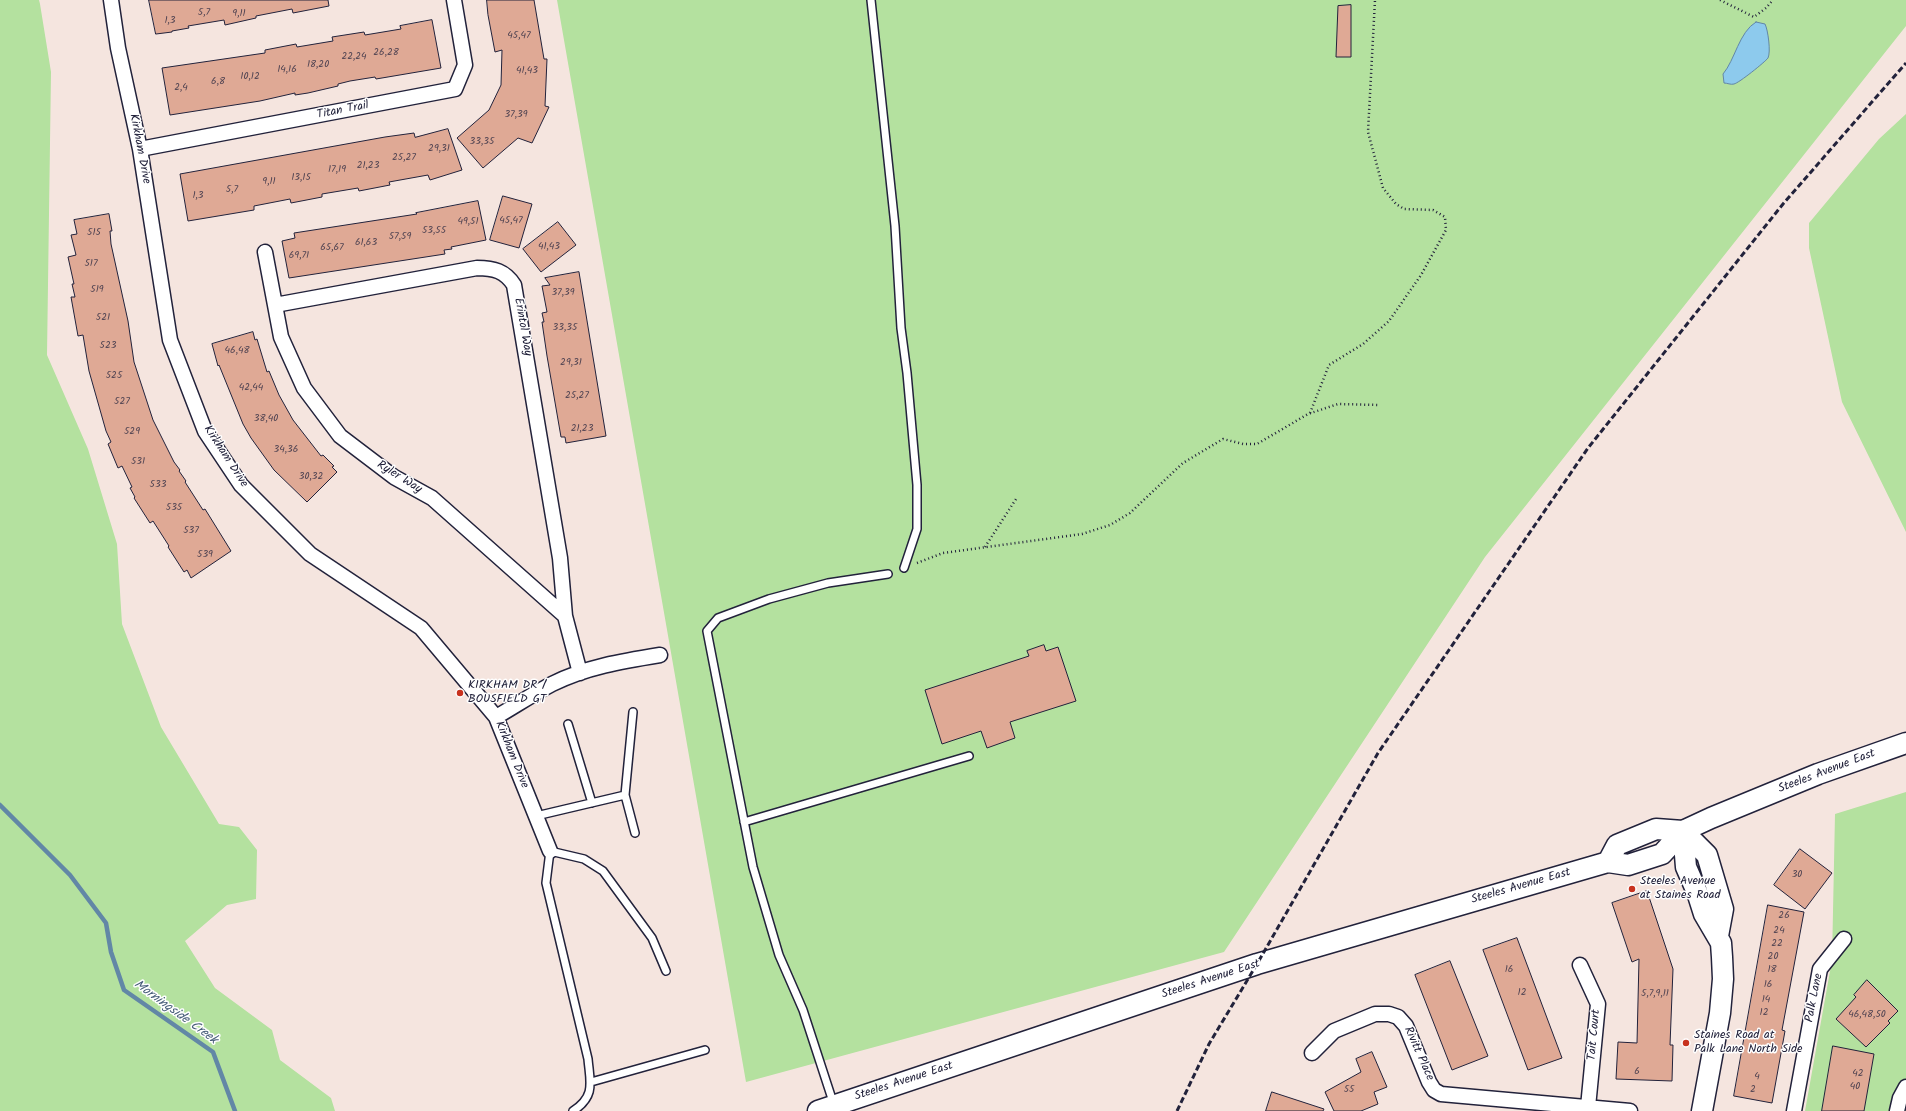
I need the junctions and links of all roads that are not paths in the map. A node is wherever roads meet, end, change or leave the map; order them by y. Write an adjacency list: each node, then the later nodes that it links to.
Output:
1 (111, 0): 4 (street, Kirkham Drive)
2 (454, 0): 4 (street, Titan Trail)
3 (871, 0): 7 (lane)
4 (140, 149): 13 (street, Kirkham Drive)
5 (265, 252): 6 (street, Ryler Way)
6 (275, 305): 9 (street, Ryler Way); 9 (street, Erintol Way)
7 (904, 568)
8 (888, 574): 20 (lane)
9 (565, 616): 11 (street)
10 (660, 656): 11 (street)
11 (580, 673): 13 (street)
12 (633, 712): 17 (lane)
13 (496, 718): 19 (street, Kirkham Drive)
14 (568, 724): 18 (lane)
15 (1906, 743): 21 (main road, Steeles Avenue East)
16 (969, 756): 20 (lane)
17 (625, 796): 18 (lane); 22 (lane)
18 (592, 803): 19 (lane)
19 (536, 816): 23 (street, Kirkham Drive)
20 (744, 822): 32 (lane)
21 (1683, 832): 32 (main road, Steeles Avenue East); 35 (main road)
22 (635, 834)
23 (550, 851): 26 (lane); 29 (lane)
24 (1844, 939): 36 (street, Palk Lane)
25 (1580, 965): 31 (street, Tait Court)
26 (666, 971)
27 (705, 1050): 29 (lane)
28 (1312, 1053): 31 (street, Rivitt Place)
29 (592, 1082): 33 (lane)
30 (1906, 1087): 37 (street)
31 (1588, 1107): 34 (street, Rivitt Place)
32 (826, 1108)
33 (572, 1111)
34 (1630, 1111)
35 (1702, 1111)
36 (1794, 1111)
37 (1897, 1111)

